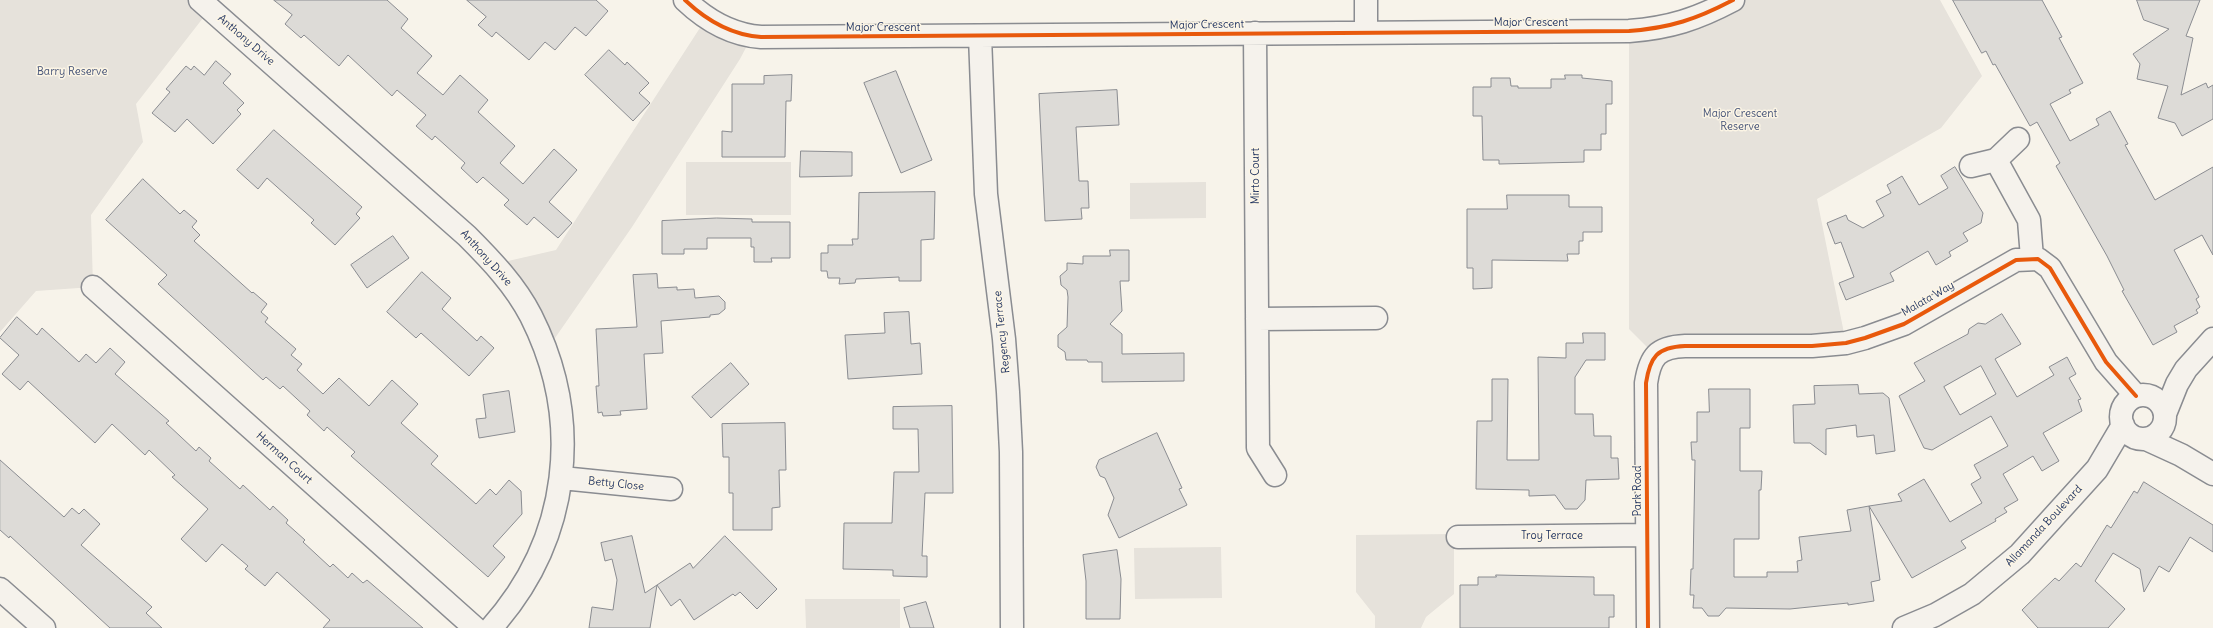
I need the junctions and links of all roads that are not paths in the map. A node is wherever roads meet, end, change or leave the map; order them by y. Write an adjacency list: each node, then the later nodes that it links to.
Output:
1 (200, 0): 27 (street, Anthony Drive)
2 (685, 0): 7 (street, Major Crescent)
3 (1366, 0): 5 (street)
4 (1733, 0): 5 (street, Major Crescent)
5 (1366, 32): 6 (street, Major Crescent)
6 (1255, 33): 7 (street, Major Crescent); 14 (street, Mirto Court)
7 (980, 36): 36 (street, Regency Terrace)
8 (2018, 139): 9 (street)
9 (1996, 160): 10 (street); 11 (street)
10 (1971, 166)
11 (2032, 258): 16 (street, Malata Way); 17 (street)
12 (93, 288): 34 (street, Herman Court)
13 (1376, 318): 14 (street)
14 (1257, 319): 26 (street, Mirto Court)
15 (2213, 339): 18 (street)
16 (1655, 355): 29 (street, Park Road)
17 (2106, 362): 19 (street); 20 (street)
18 (2186, 369): 19 (street); 21 (street)
19 (2143, 396): 20 (street); 21 (street)
20 (2122, 419): 22 (street); 24 (street, Allamanda Boulevard)
21 (2165, 419): 22 (street); 23 (street)
22 (2143, 439): 23 (street); 24 (street, Allamanda Boulevard)
23 (2182, 455): 25 (street)
24 (2098, 468): 32 (street, Allamanda Boulevard)
25 (2213, 474)
26 (1275, 475)
27 (562, 478): 28 (street, Betty Close); 35 (street, Anthony Drive)
28 (671, 489)
29 (1647, 535): 30 (street, Troy Terrace); 37 (street, Park Road)
30 (1458, 537)
31 (0, 589): 33 (street)
32 (1910, 627)
33 (44, 628)
34 (475, 628)
35 (491, 628)
36 (1012, 628)
37 (1648, 628)

